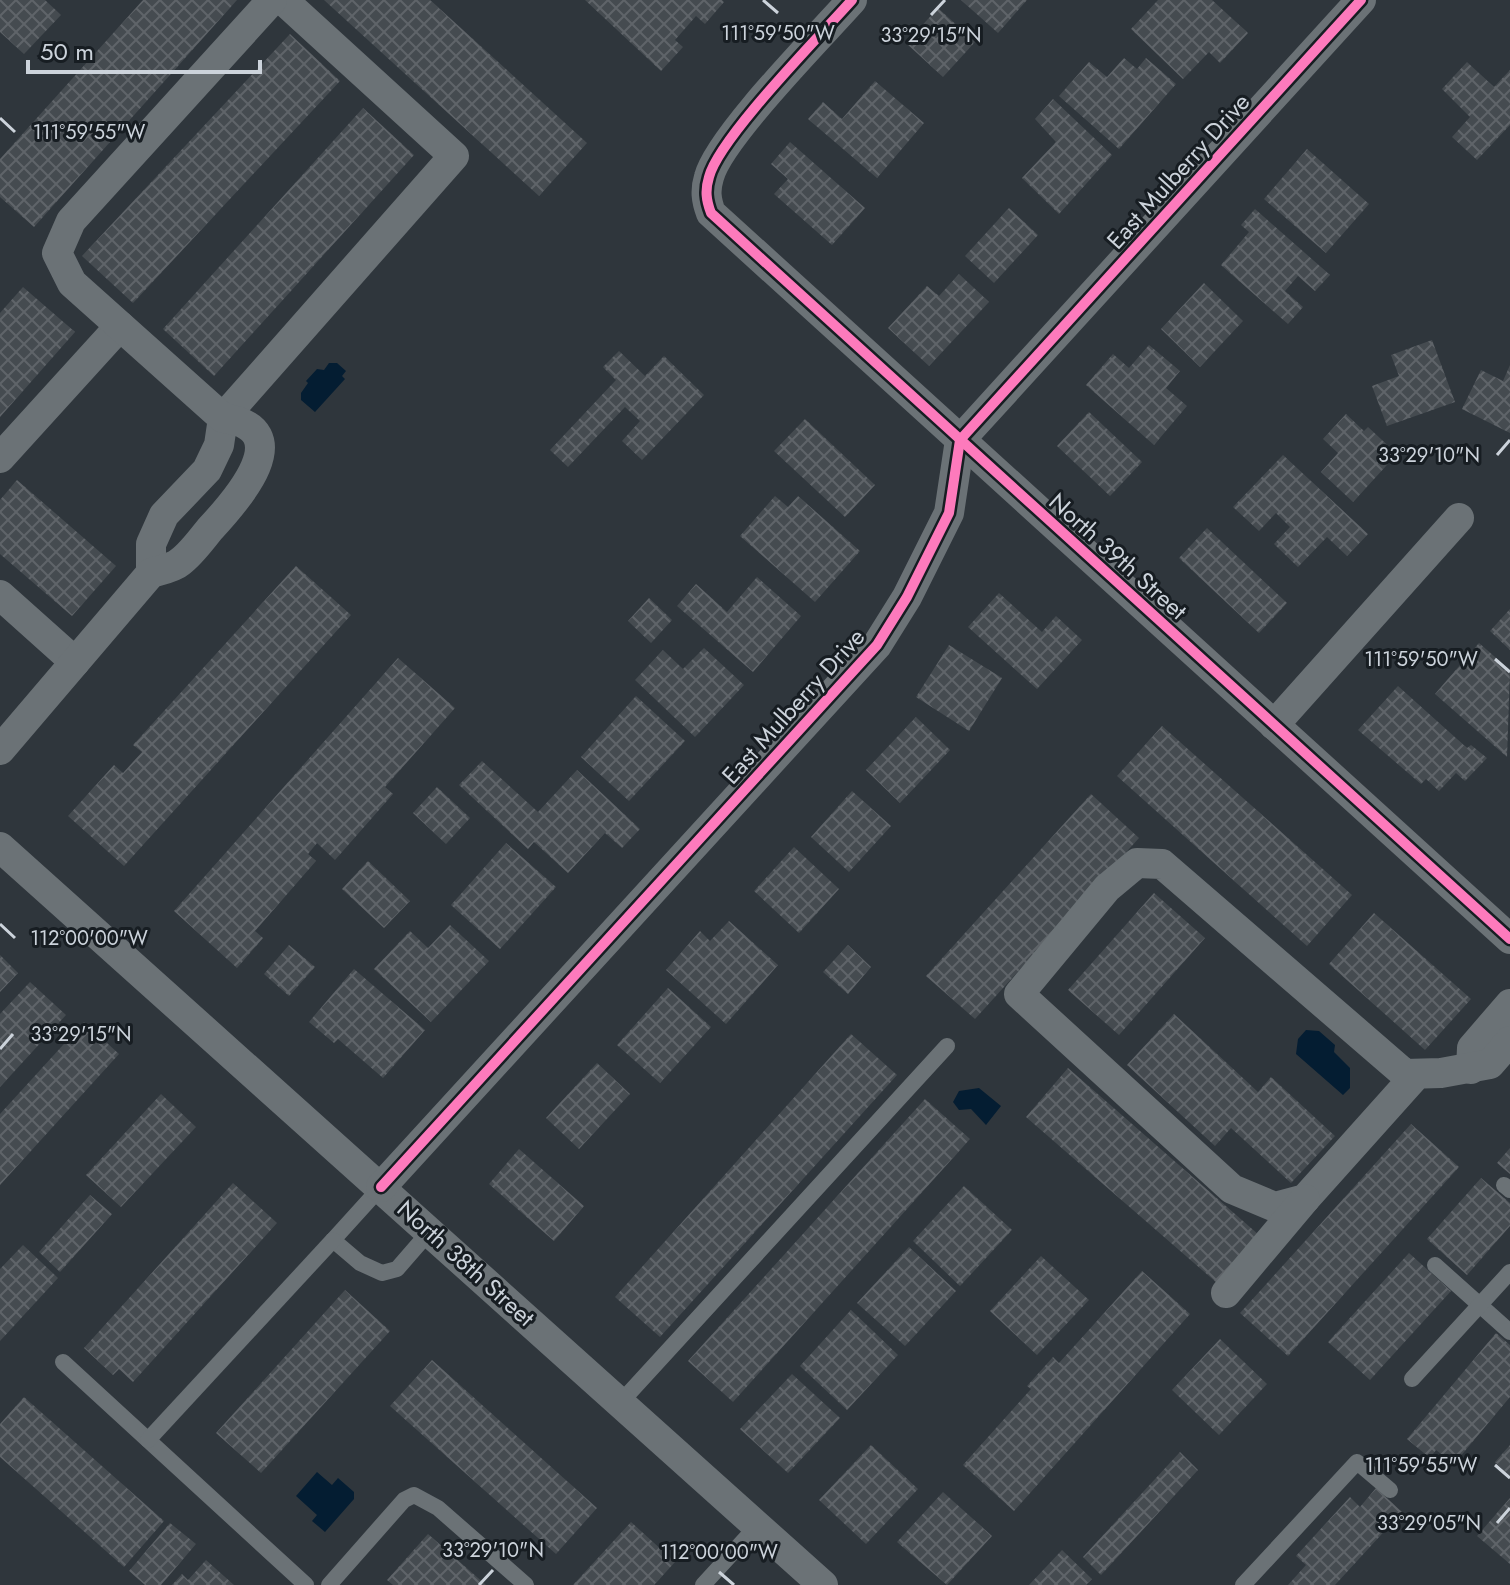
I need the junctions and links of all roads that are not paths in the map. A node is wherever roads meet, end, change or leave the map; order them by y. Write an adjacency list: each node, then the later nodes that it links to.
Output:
1 (272, 0): 5 (street)
2 (283, 0): 6 (street)
3 (852, 0): 7 (street, North 39th Street)
4 (1361, 0): 7 (street, East Mulberry Drive)
5 (120, 326): 6 (street); 8 (street)
6 (223, 418): 9 (street); 10 (street)
7 (960, 440): 15 (street, North 39th Street); 24 (street, East Mulberry Drive)
8 (0, 458)
9 (204, 473): 10 (street); 12 (street)
10 (238, 496): 12 (street)
11 (1459, 518): 15 (street)
12 (151, 573): 14 (street)
13 (0, 595): 14 (street)
14 (75, 662): 16 (street)
15 (1274, 725): 18 (street, North 39th Street)
16 (0, 750)
17 (0, 847): 24 (street, North 38th Street)
18 (1510, 939)
19 (1510, 1004): 22 (street)
20 (1510, 1041): 22 (street)
21 (947, 1046): 35 (lane)
22 (1471, 1069): 23 (street)
23 (1417, 1074): 25 (street); 25 (street)
24 (381, 1187): 26 (street, North 38th Street); 27 (lane)
25 (1305, 1199): 30 (street)
26 (430, 1231): 27 (lane); 35 (street, North 38th Street)
27 (333, 1240): 36 (lane)
28 (1435, 1265): 31 (lane)
29 (1510, 1272): 31 (lane)
30 (1226, 1293)
31 (1480, 1304): 32 (lane); 34 (lane)
32 (1510, 1332)
33 (63, 1362): 36 (lane)
34 (1412, 1379)
35 (620, 1403): 38 (street, North 38th Street)
36 (148, 1440): 39 (lane)
37 (1390, 1490): 44 (lane)
38 (757, 1526): 42 (lane); 43 (street, North 38th Street)
39 (306, 1585)
40 (329, 1585): 41 (lane)
41 (526, 1585)
42 (703, 1585)
43 (823, 1585)
44 (1243, 1585)

